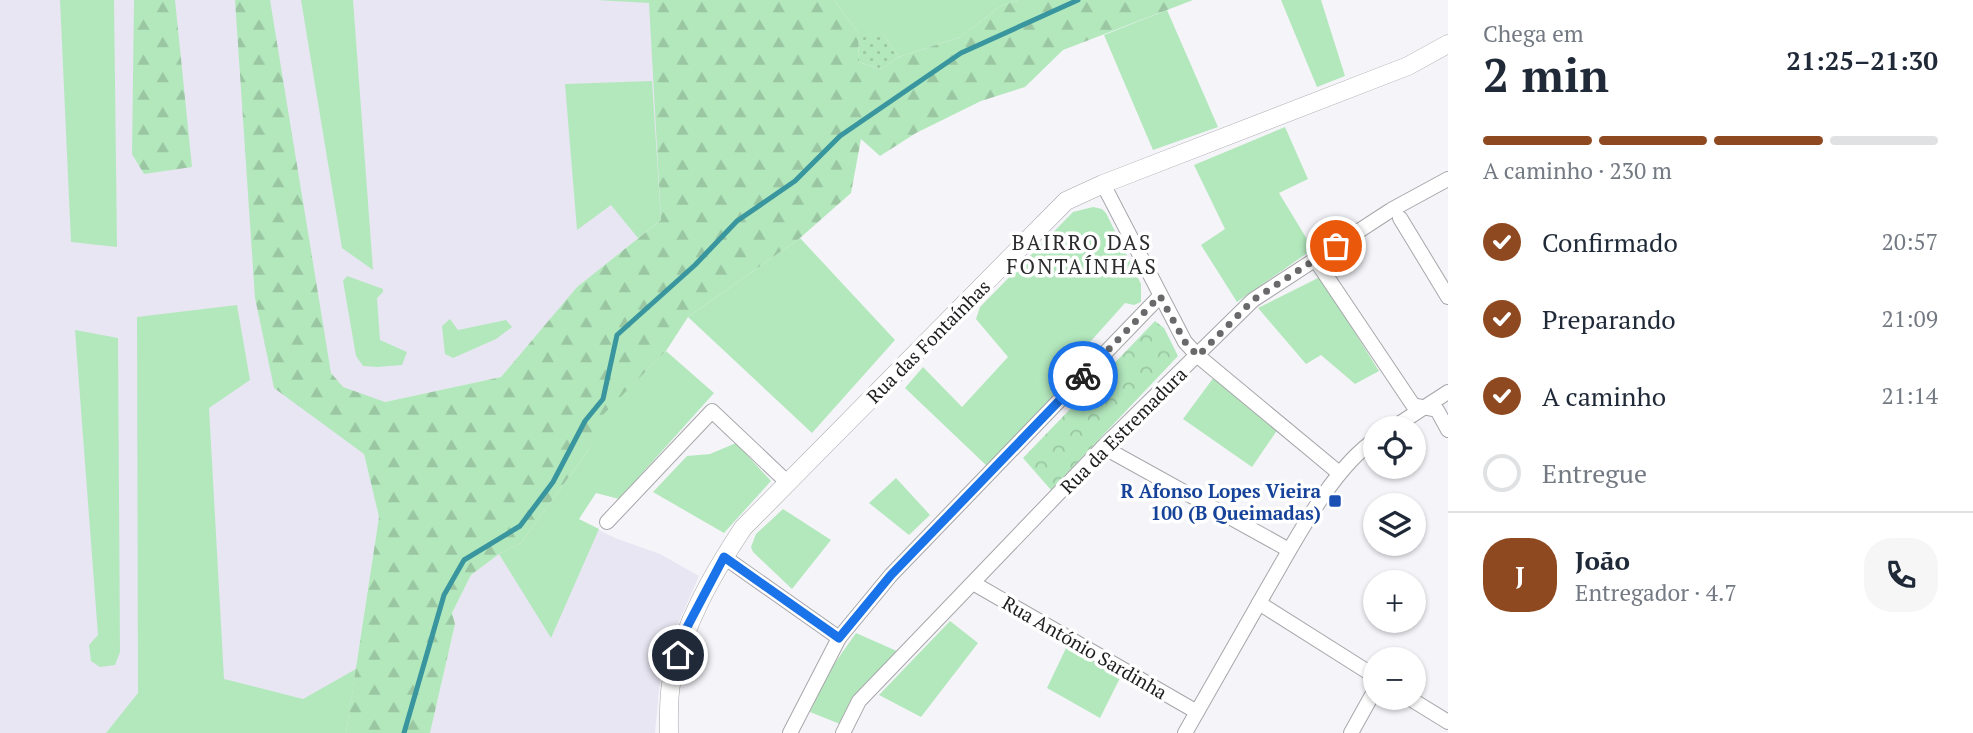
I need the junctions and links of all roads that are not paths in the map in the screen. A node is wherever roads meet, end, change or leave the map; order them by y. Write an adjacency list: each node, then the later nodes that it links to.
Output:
1 (1448, 44): 3 (street, Rua das Fontaínhas)
2 (1448, 179): 5 (street, Rua da Estremadura)
3 (1103, 184): 6 (street); 16 (street, Rua das Fontaínhas)
4 (1400, 218): 7 (street)
5 (1315, 259): 8 (street, Rua da Estremadura); 10 (street)
6 (1160, 296): 8 (street); 22 (street)
7 (1448, 298)
8 (1198, 356): 13 (street, Rua da Estremadura); 15 (street)
9 (1448, 393): 10 (street)
10 (1426, 406): 11 (street); 12 (street)
11 (1411, 416)
12 (1448, 430)
13 (1103, 447): 18 (street); 20 (street, Rua da Estremadura)
14 (1363, 447): 15 (street)
15 (1339, 473): 18 (street)
16 (788, 483): 17 (street); 19 (street, Rua das Fontaínhas)
17 (607, 522)
18 (1289, 551): 21 (street)
19 (724, 557): 22 (street); 28 (street, Rua das Fontaínhas)
20 (973, 583): 26 (street, Rua António Sardinha); 30 (street, Rua da Estremadura)
21 (1259, 603): 23 (street); 26 (street)
22 (839, 638): 29 (street)
23 (1363, 669)
24 (1426, 708): 27 (street)
25 (1364, 710): 32 (street)
26 (1197, 712): 31 (street)
27 (1448, 722)
28 (668, 733)
29 (790, 733)
30 (843, 733)
31 (1185, 733)
32 (1351, 733)

